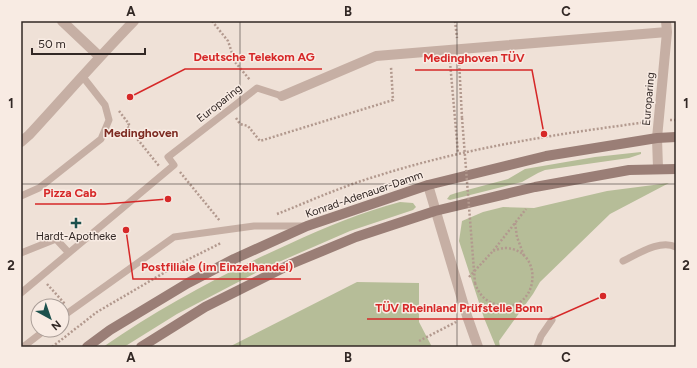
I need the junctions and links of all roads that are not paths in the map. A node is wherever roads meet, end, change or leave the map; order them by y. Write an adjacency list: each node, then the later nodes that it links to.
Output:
1 (62, 21): 5 (street)
2 (134, 21): 5 (street)
3 (666, 21): 4 (street, Europaring)
4 (667, 32): 7 (street, Europaring); 9 (street, Europaring)
5 (99, 56): 6 (street)
6 (83, 77): 10 (street); 14 (lane)
7 (282, 96): 19 (lane, Europaring)
8 (676, 137): 9 (main road, Konrad-Adenauer-Damm)
9 (657, 138): 11 (street, Europaring); 13 (main road, Konrad-Adenauer-Damm)
10 (21, 142)
11 (658, 168): 12 (main road); 15 (main road)
12 (676, 168)
13 (428, 185): 15 (street); 16 (main road, Konrad-Adenauer-Damm)
14 (21, 196)
15 (435, 211): 27 (main road); 28 (street)
16 (306, 226): 22 (lane); 26 (main road, Konrad-Adenauer-Damm)
17 (676, 247): 20 (lane)
18 (21, 253): 19 (lane)
19 (69, 253): 21 (lane)
20 (623, 260)
21 (21, 292)
22 (70, 311)
23 (552, 320): 29 (lane)
24 (35, 338): 25 (lane)
25 (23, 347)
26 (87, 347)
27 (141, 347)
28 (478, 347)
29 (536, 347)

